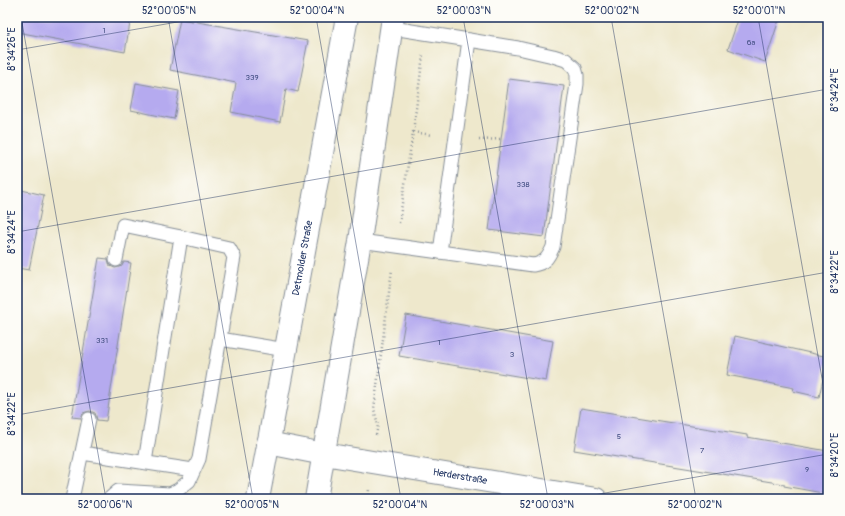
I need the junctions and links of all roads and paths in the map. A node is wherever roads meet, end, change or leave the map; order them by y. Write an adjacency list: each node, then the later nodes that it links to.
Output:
1 (347, 17): 11 (main road, Detmolder Straße)
2 (393, 23): 3 (lane); 7 (main road)
3 (469, 40): 8 (lane); 8 (lane)
4 (413, 132): 5 (path)
5 (428, 134)
6 (181, 237): 9 (lane); 10 (lane); 18 (lane)
7 (360, 241): 8 (lane); 17 (main road)
8 (440, 252)
9 (116, 260)
10 (220, 339): 11 (lane); 19 (lane)
11 (286, 350): 15 (main road, Detmolder Straße)
12 (17, 394): 13 (path)
13 (22, 395)
14 (89, 419): 16 (lane)
15 (268, 443): 17 (main road, Herderstraße); 22 (main road, Detmolder Straße)
16 (82, 453): 18 (lane); 20 (lane)
17 (324, 454): 23 (main road); 24 (main road, Herderstraße)
18 (145, 462): 19 (lane)
19 (193, 470): 21 (lane)
20 (72, 499)
21 (110, 499)
22 (258, 499)
23 (316, 499)
24 (596, 499)

